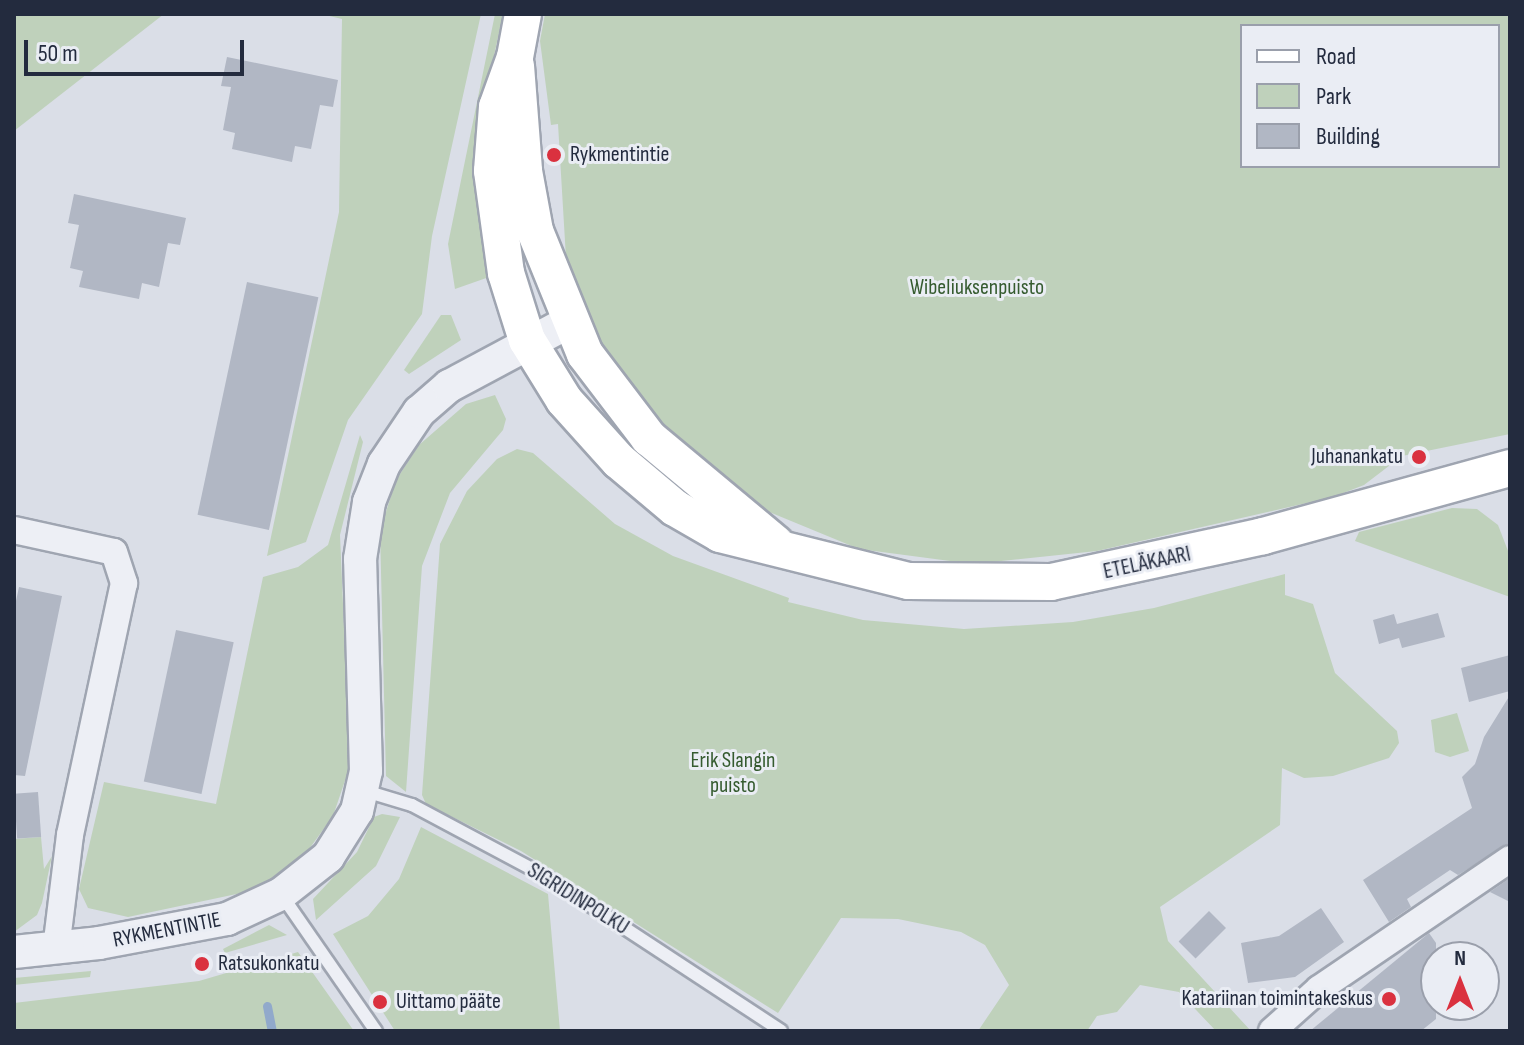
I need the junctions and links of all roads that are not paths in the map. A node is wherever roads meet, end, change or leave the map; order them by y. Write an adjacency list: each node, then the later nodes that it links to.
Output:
1 (523, 14): 2 (main road)
2 (515, 57): 3 (main road, ETELÄKAARI); 4 (main road, ETELÄKAARI)
3 (569, 322): 4 (street, RYKMENTINTIE); 7 (main road, ETELÄKAARI)
4 (527, 340): 7 (main road, ETELÄKAARI); 8 (street, RYKMENTINTIE)
5 (1510, 468): 7 (main road, ETELÄKAARI)
6 (14, 530): 11 (street)
7 (779, 546)
8 (362, 790): 10 (street, RYKMENTINTIE); 14 (lane, SIGRIDINPOLKU)
9 (1510, 859): 15 (street)
10 (281, 894): 11 (street, RYKMENTINTIE); 13 (lane)
11 (56, 949): 12 (street, RYKMENTINTIE)
12 (14, 952)
13 (376, 1031)
14 (781, 1031)
15 (1272, 1031)

